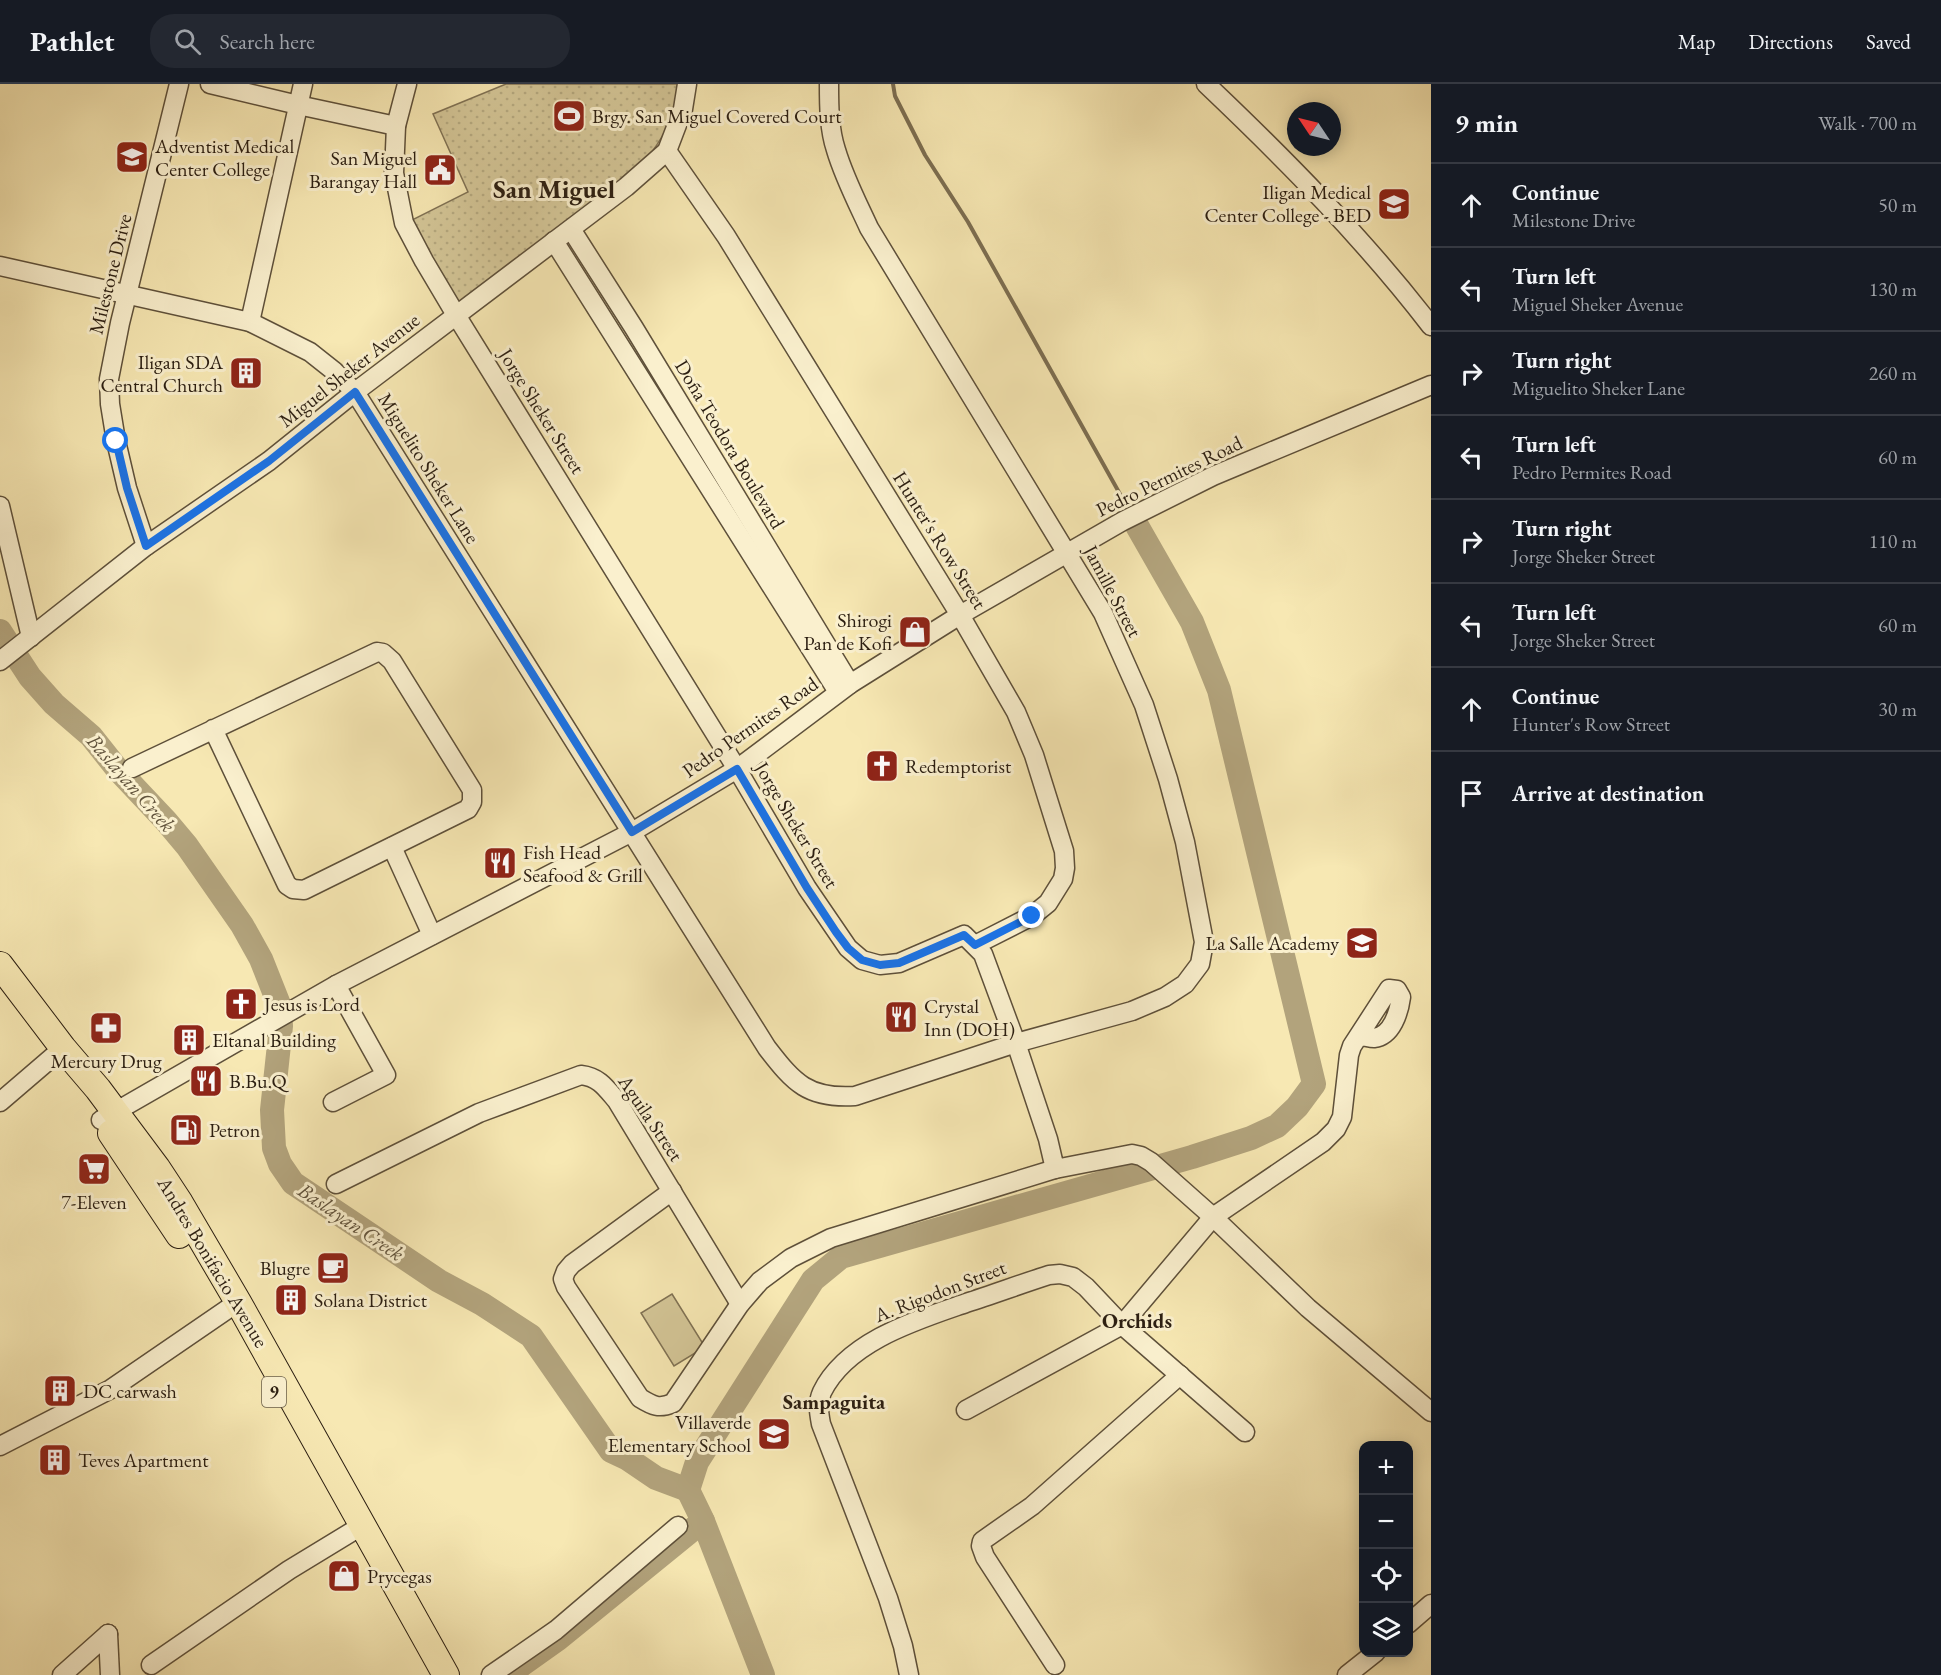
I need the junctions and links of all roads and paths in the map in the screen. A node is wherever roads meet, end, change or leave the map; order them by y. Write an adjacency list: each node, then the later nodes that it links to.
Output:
1 (179, 84): 14 (street, Milestone Drive)
2 (210, 84): 8 (street)
3 (303, 84): 8 (street)
4 (408, 84): 9 (street, Jorge Sheker Street)
5 (687, 84): 10 (street, Miguel Sheker Avenue)
6 (829, 84): 22 (street, Jamille Street)
7 (1206, 84): 17 (street)
8 (298, 105): 9 (street); 16 (street)
9 (396, 126): 15 (street, Jorge Sheker Street)
10 (667, 151): 11 (street, Miguel Sheker Avenue); 23 (street, Hunter's Row Street)
11 (571, 229): 12 (street, Miguel Sheker Avenue); 25 (street, Doña Teodora Boulevard)
12 (554, 242): 15 (street, Miguel Sheker Avenue); 25 (street, Doña Teodora Boulevard)
13 (0, 266): 14 (street, Miguelito Sheker Lane)
14 (128, 296): 16 (street, Miguelito Sheker Lane); 21 (street, Milestone Drive)
15 (456, 315): 19 (street, Miguel Sheker Avenue); 28 (street, Jorge Sheker Street)
16 (250, 322): 19 (street, Miguelito Sheker Lane)
17 (1431, 326)
18 (1431, 386): 22 (street, Pedro Permites Road)
19 (355, 392): 21 (street, Miguel Sheker Avenue); 29 (street, Miguelito Sheker Lane)
20 (0, 506): 24 (street)
21 (146, 546): 24 (street, Miguel Sheker Avenue)
22 (1068, 554): 23 (street, Pedro Permites Road); 37 (street, Jamille Street)
23 (960, 615): 25 (street, Pedro Permites Road); 32 (street, Hunter's Row Street)
24 (13, 651)
25 (844, 688): 28 (street, Pedro Permites Road)
26 (213, 729): 27 (street); 30 (street); 30 (street)
27 (132, 768)
28 (737, 769): 29 (street, Pedro Permites Road); 32 (street, Jorge Sheker Street)
29 (632, 832): 31 (street, Pedro Permites Road); 37 (street, Miguelito Sheker Lane)
30 (392, 847): 31 (street)
31 (432, 935): 34 (street, Pedro Permites Road)
32 (975, 945): 37 (street)
33 (0, 966): 38 (highway, Andres Bonifacio Avenue / 9)
34 (336, 985): 40 (street); 41 (street, Pedro Permites Road)
35 (0, 991): 38 (highway, Andres Bonifacio Avenue / 9)
36 (1359, 1036): 45 (street)
37 (1016, 1043): 42 (street)
38 (58, 1053): 39 (street); 41 (highway, Andres Bonifacio Avenue / 9)
39 (0, 1102)
40 (333, 1102)
41 (108, 1116): 47 (highway, Andres Bonifacio Avenue / 9)
42 (1055, 1169): 45 (street); 46 (street)
43 (336, 1184): 44 (street, Aguila Street)
44 (672, 1191): 46 (street, Aguila Street); 46 (street)
45 (1213, 1217): 48 (street); 51 (street)
46 (740, 1304)
47 (232, 1307): 53 (street); 55 (highway, Andres Bonifacio Avenue / 9); 64 (highway, Andres Bonifacio Avenue / 9)
48 (1122, 1325): 49 (street, A. Rigodon Street); 50 (street); 66 (street, A. Rigodon Street)
49 (1180, 1375): 52 (street, A. Rigodon Street); 60 (street)
50 (966, 1410)
51 (1431, 1412)
52 (1245, 1432)
53 (0, 1446)
54 (678, 1526): 65 (street)
55 (353, 1531): 59 (street); 63 (highway, Andres Bonifacio Avenue / 9)
56 (1431, 1604): 57 (street)
57 (1413, 1620)
58 (1371, 1657): 67 (street)
59 (151, 1665)
60 (1054, 1665)
61 (62, 1675): 62 (street)
62 (110, 1675)
63 (430, 1675)
64 (446, 1675)
65 (491, 1675)
66 (909, 1675)
67 (1347, 1675)

